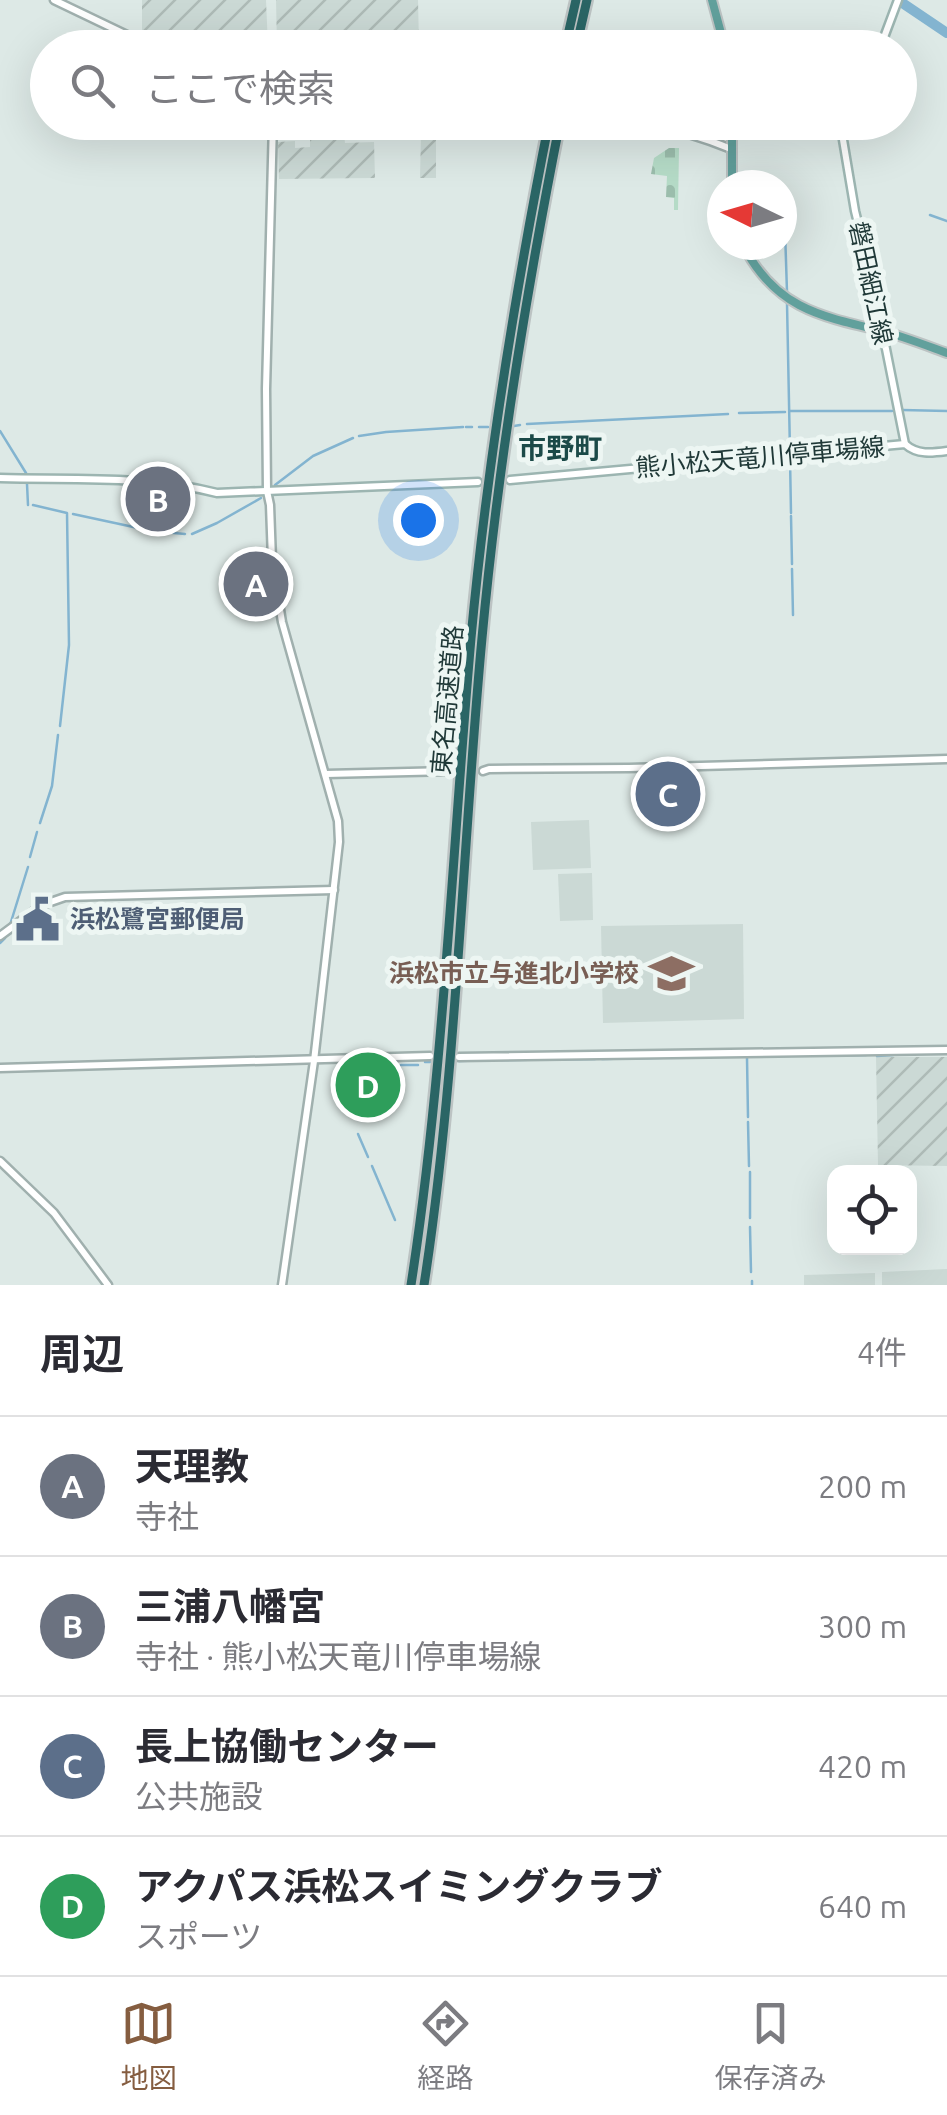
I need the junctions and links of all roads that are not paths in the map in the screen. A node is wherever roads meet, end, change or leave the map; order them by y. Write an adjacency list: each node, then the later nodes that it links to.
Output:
1 (54, 0): 6 (street)
2 (576, 0): 7 (highway)
3 (587, 0): 8 (highway)
4 (712, 0): 9 (main road)
5 (898, 0): 10 (street)
6 (116, 30)
7 (569, 30)
8 (580, 30)
9 (720, 30)
10 (887, 30)
11 (272, 140): 27 (street)
12 (545, 140): 32 (highway, 東名高速道路)
13 (561, 140): 32 (highway, 東名高速道路)
14 (709, 140): 17 (street)
15 (732, 140): 17 (main road)
16 (843, 140): 20 (street, 磐田細江線)
17 (732, 148): 18 (main road)
18 (732, 170)
19 (752, 260): 20 (main road)
20 (882, 331): 21 (main road); 22 (street, 磐田細江線)
21 (947, 353)
22 (905, 444): 23 (street, 熊小松天竜川停車場線); 25 (street, 熊小松天竜川停車場線)
23 (947, 452)
24 (0, 478): 27 (street)
25 (510, 480)
26 (478, 482): 27 (street)
27 (267, 491): 31 (street)
28 (947, 759): 29 (street)
29 (483, 771)
30 (450, 772): 31 (street)
31 (326, 774): 34 (street)
32 (459, 867): 33 (highway, 東名高速道路)
33 (458, 881): 44 (highway, 東名高速道路); 45 (highway, 東名高速道路)
34 (334, 890): 35 (street); 39 (street)
35 (5, 933)
36 (947, 1050): 38 (street)
37 (430, 1056): 39 (street)
38 (459, 1057)
39 (314, 1061): 40 (street); 43 (street)
40 (0, 1068)
41 (0, 1161): 42 (street)
42 (108, 1285)
43 (282, 1285)
44 (412, 1285)
45 (424, 1285)

